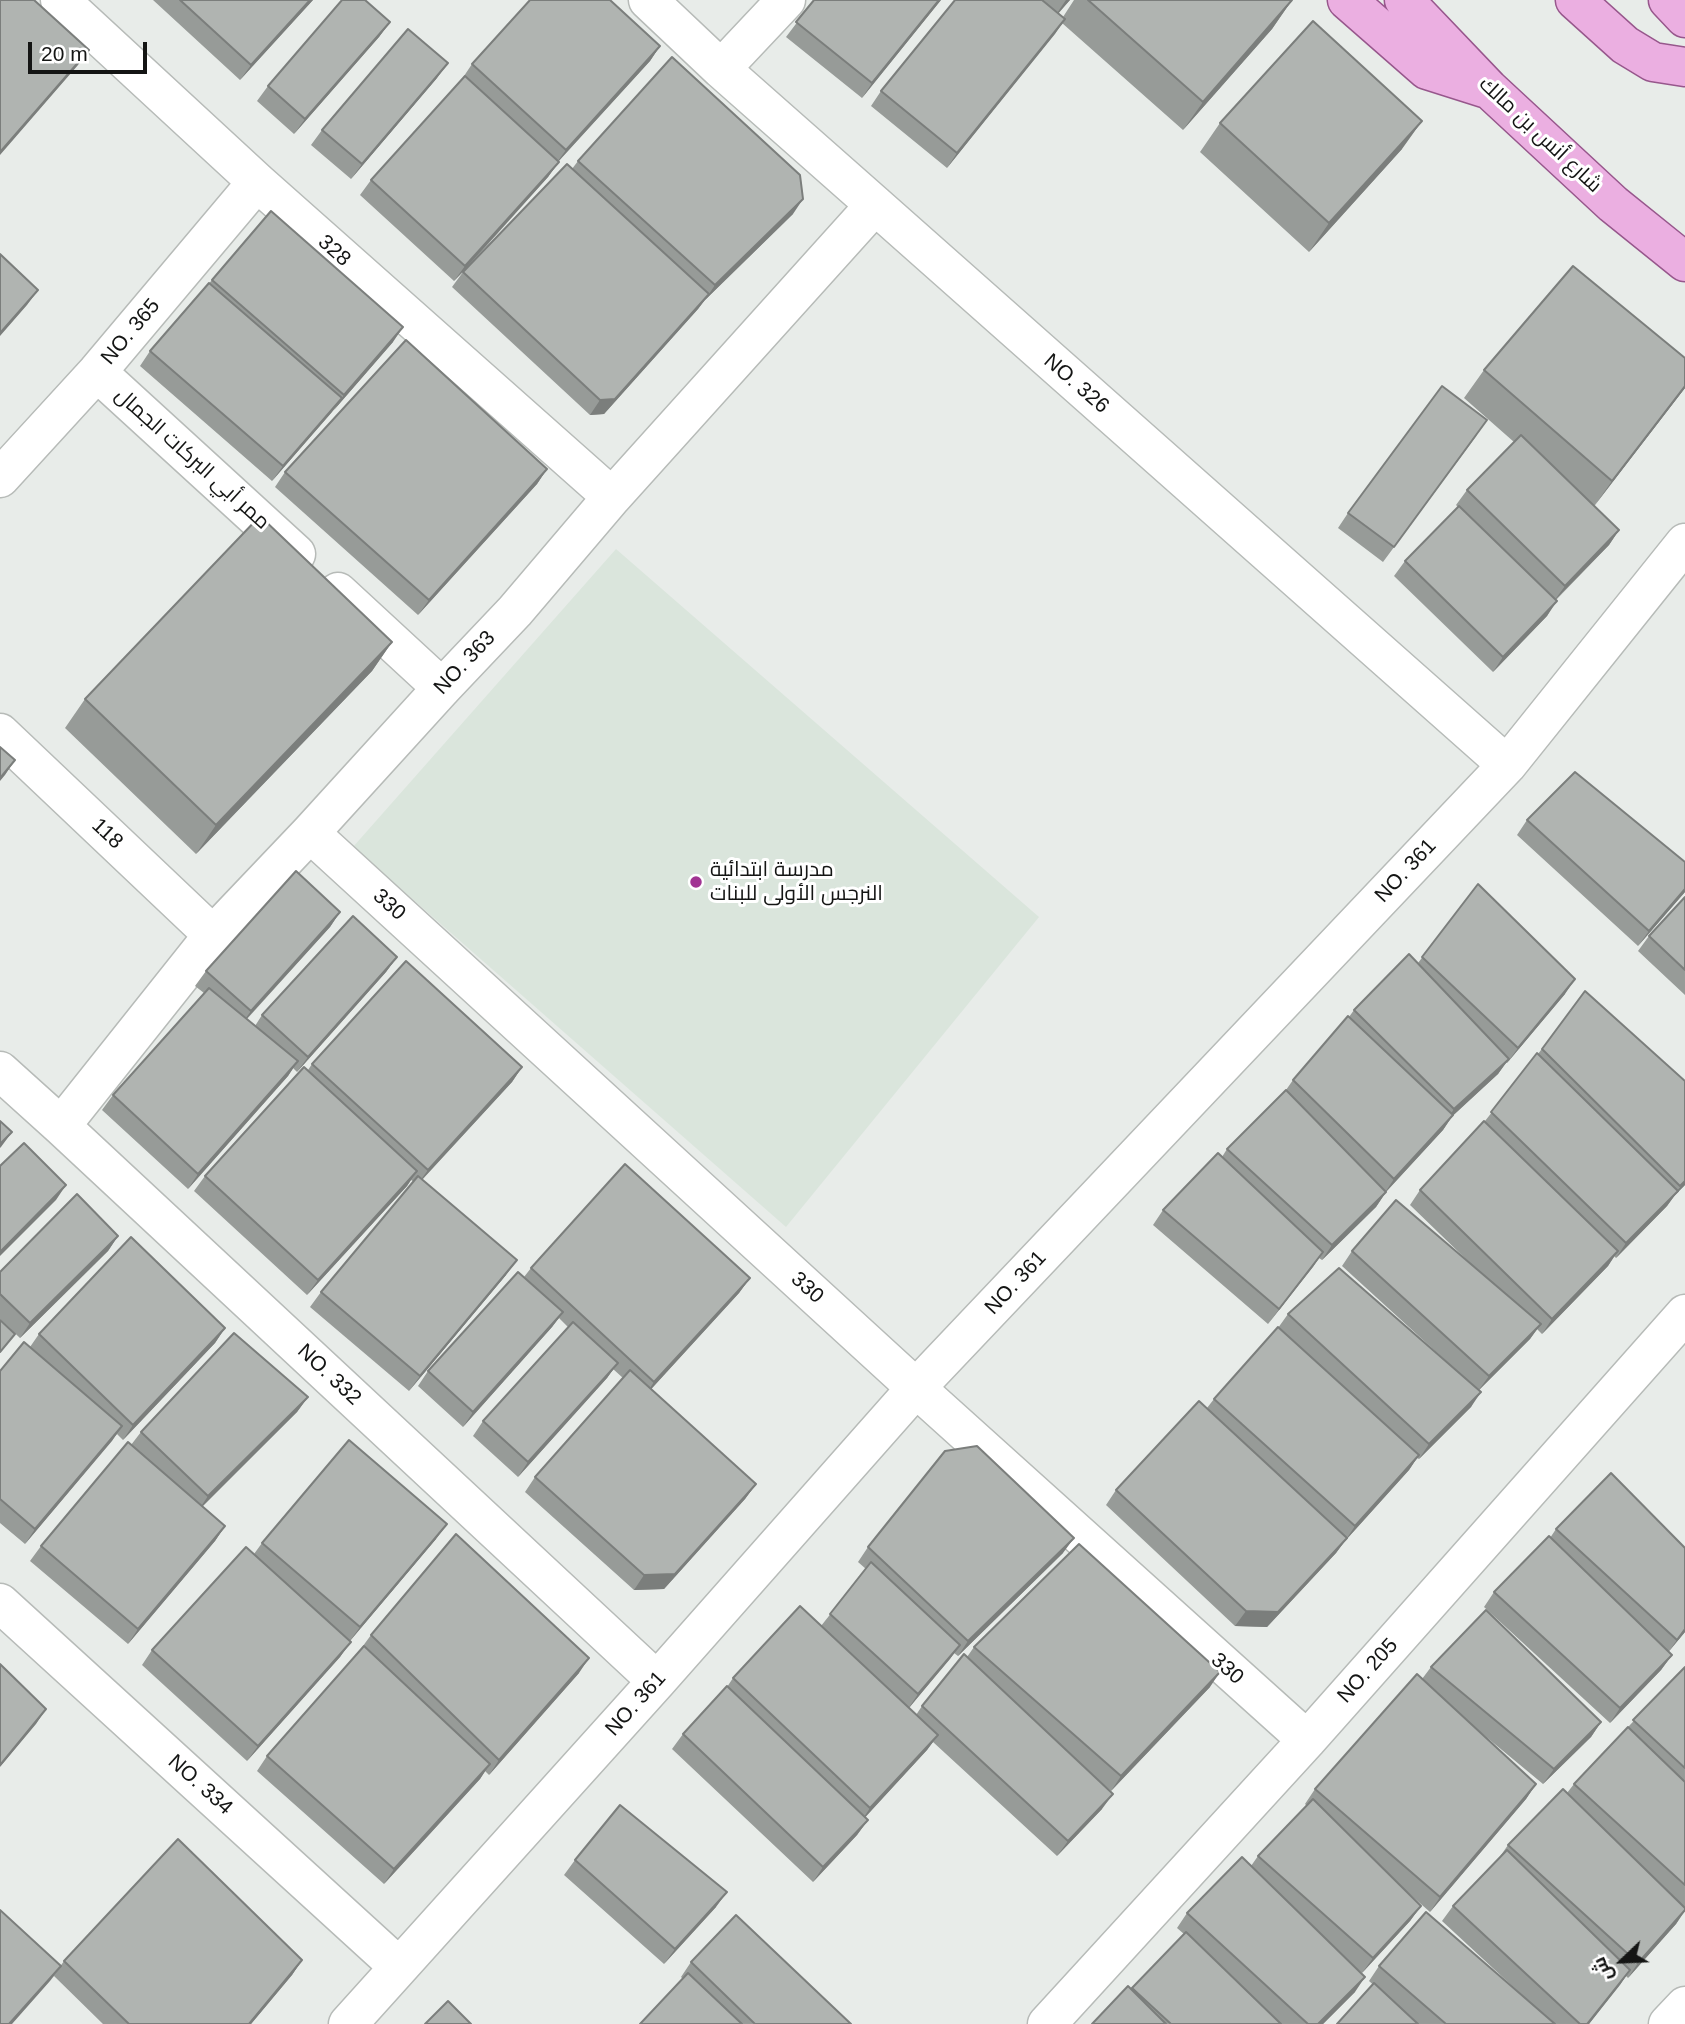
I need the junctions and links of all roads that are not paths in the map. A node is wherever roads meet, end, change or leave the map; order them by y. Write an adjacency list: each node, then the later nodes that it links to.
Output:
1 (60, 0): 13 (street, 328)
2 (648, 0): 11 (street, NO. 326)
3 (786, 0): 11 (street)
4 (1347, 0): 12 (main road)
5 (1404, 0): 12 (main road, شارع أنس بن مالك)
6 (1433, 0): 12 (main road)
7 (1575, 0): 10 (main road)
8 (1668, 0): 9 (main road)
9 (1685, 18)
10 (1685, 67)
11 (721, 69): 14 (street, NO. 326)
12 (1497, 96): 15 (main road, شارع أنس بن مالك)
13 (257, 182): 16 (street, NO. 365); 18 (street, 328)
14 (874, 205): 18 (street, NO. 363); 22 (street, NO. 326)
15 (1685, 262)
16 (97, 372): 17 (street, NO. 365); 20 (street, ممر أبي البركات الجمال)
17 (0, 478)
18 (612, 498): 20 (street, NO. 363)
19 (1685, 543): 22 (street, NO. 361)
20 (442, 688): 23 (street, NO. 363)
21 (0, 733): 24 (street, 118)
22 (1507, 765): 28 (street, NO. 361)
23 (310, 833): 24 (street, NO. 363); 28 (street, 330)
24 (213, 934): 26 (street, NO. 363)
25 (0, 1071): 26 (street, NO. 332)
26 (61, 1126): 30 (street, NO. 332)
27 (1685, 1314): 31 (street, NO. 205)
28 (916, 1388): 30 (street, NO. 361); 31 (street, 330)
29 (0, 1603): 32 (street, NO. 334)
30 (657, 1681): 32 (street, NO. 361)
31 (1307, 1740): 35 (street, NO. 205)
32 (399, 1967): 34 (street, NO. 361)
33 (1685, 2006): 36 (street)
34 (348, 2024)
35 (1047, 2024)
36 (1668, 2024)

